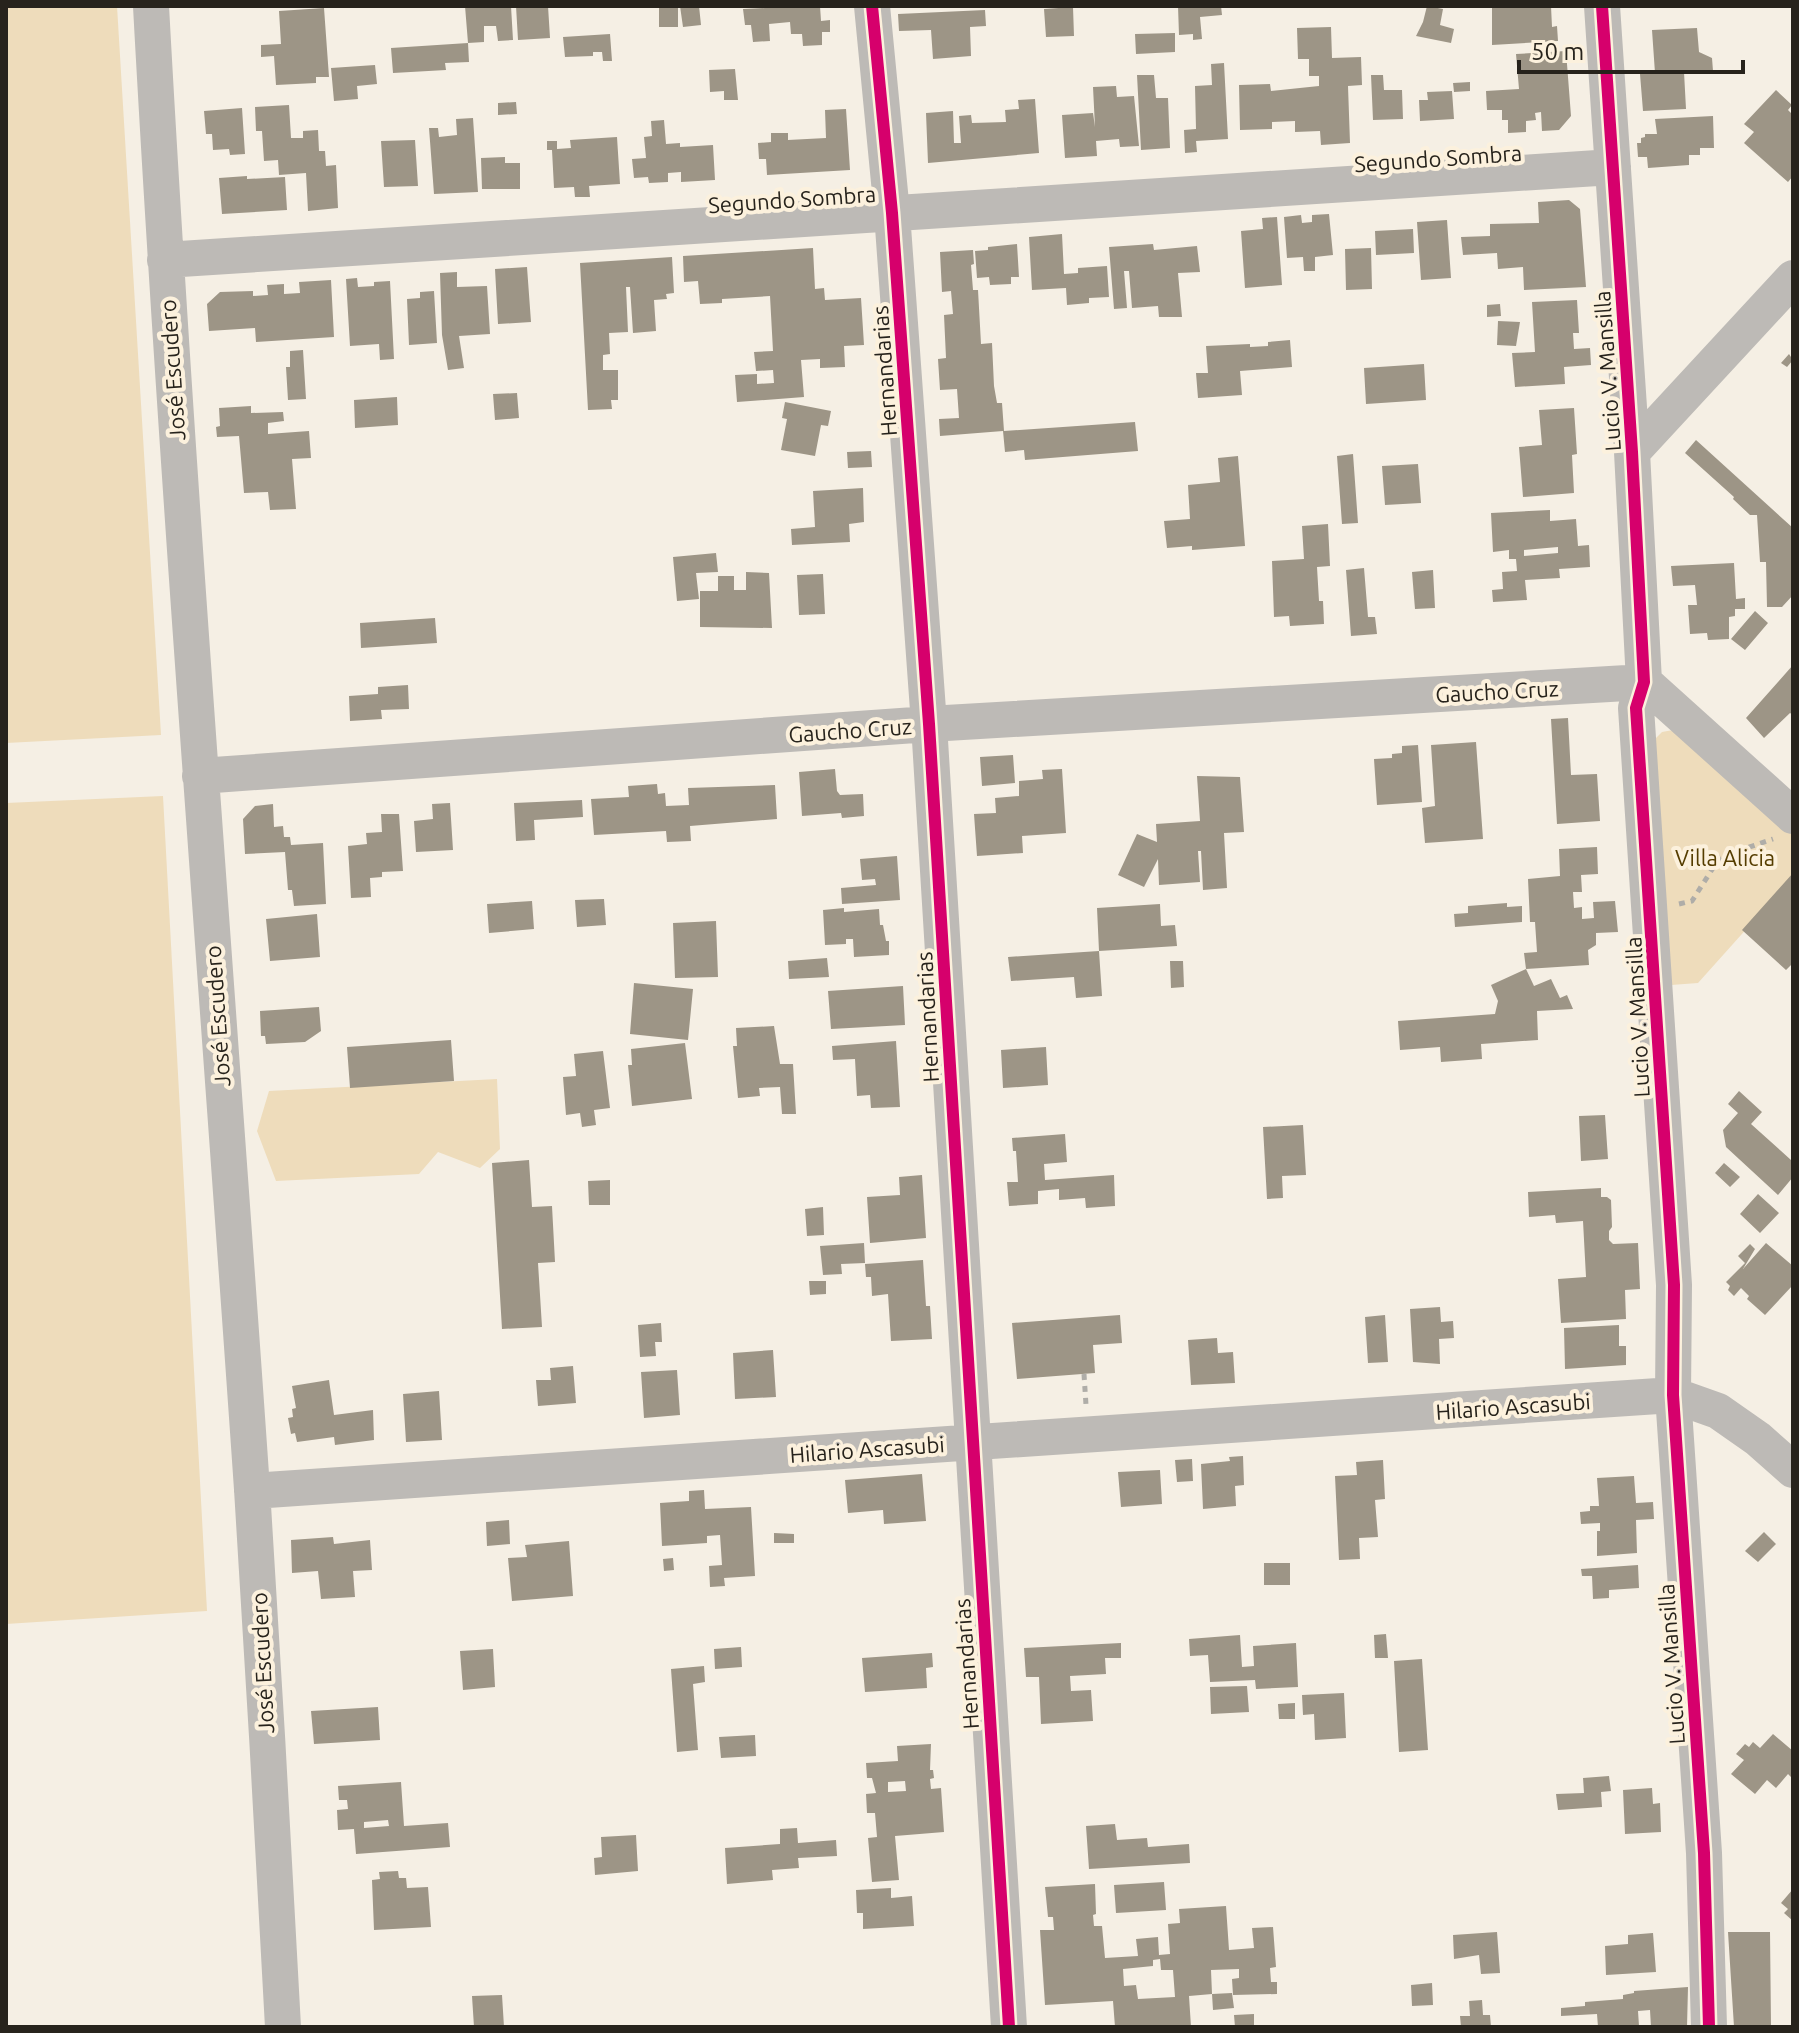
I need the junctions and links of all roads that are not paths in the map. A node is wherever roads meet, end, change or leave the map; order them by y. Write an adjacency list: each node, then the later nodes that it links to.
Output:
1 (151, 6): 6 (street, José Escudero)
2 (872, 6): 5 (street, Hernandarias)
3 (1602, 6): 4 (street, Lucio V. Mansilla)
4 (1613, 167): 5 (street, Segundo Sombra); 8 (street, Lucio V. Mansilla)
5 (892, 213): 6 (street, Segundo Sombra); 10 (street, Hernandarias)
6 (165, 260): 11 (street, José Escudero)
7 (1793, 278): 8 (street)
8 (1632, 452): 9 (street, Lucio V. Mansilla)
9 (1644, 682): 10 (street, Gaucho Cruz); 12 (street); 13 (street, Lucio V. Mansilla)
10 (929, 724): 11 (street, Gaucho Cruz); 14 (street, Hernandarias)
11 (200, 776): 16 (street, José Escudero)
12 (1786, 827)
13 (1673, 1395): 14 (street, Hilario Ascasubi); 15 (street); 19 (street, Lucio V. Mansilla)
14 (971, 1442): 16 (street, Hilario Ascasubi); 18 (street, Hernandarias)
15 (1793, 1470)
16 (252, 1491): 17 (street, José Escudero)
17 (283, 2027)
18 (1009, 2027)
19 (1709, 2027)

